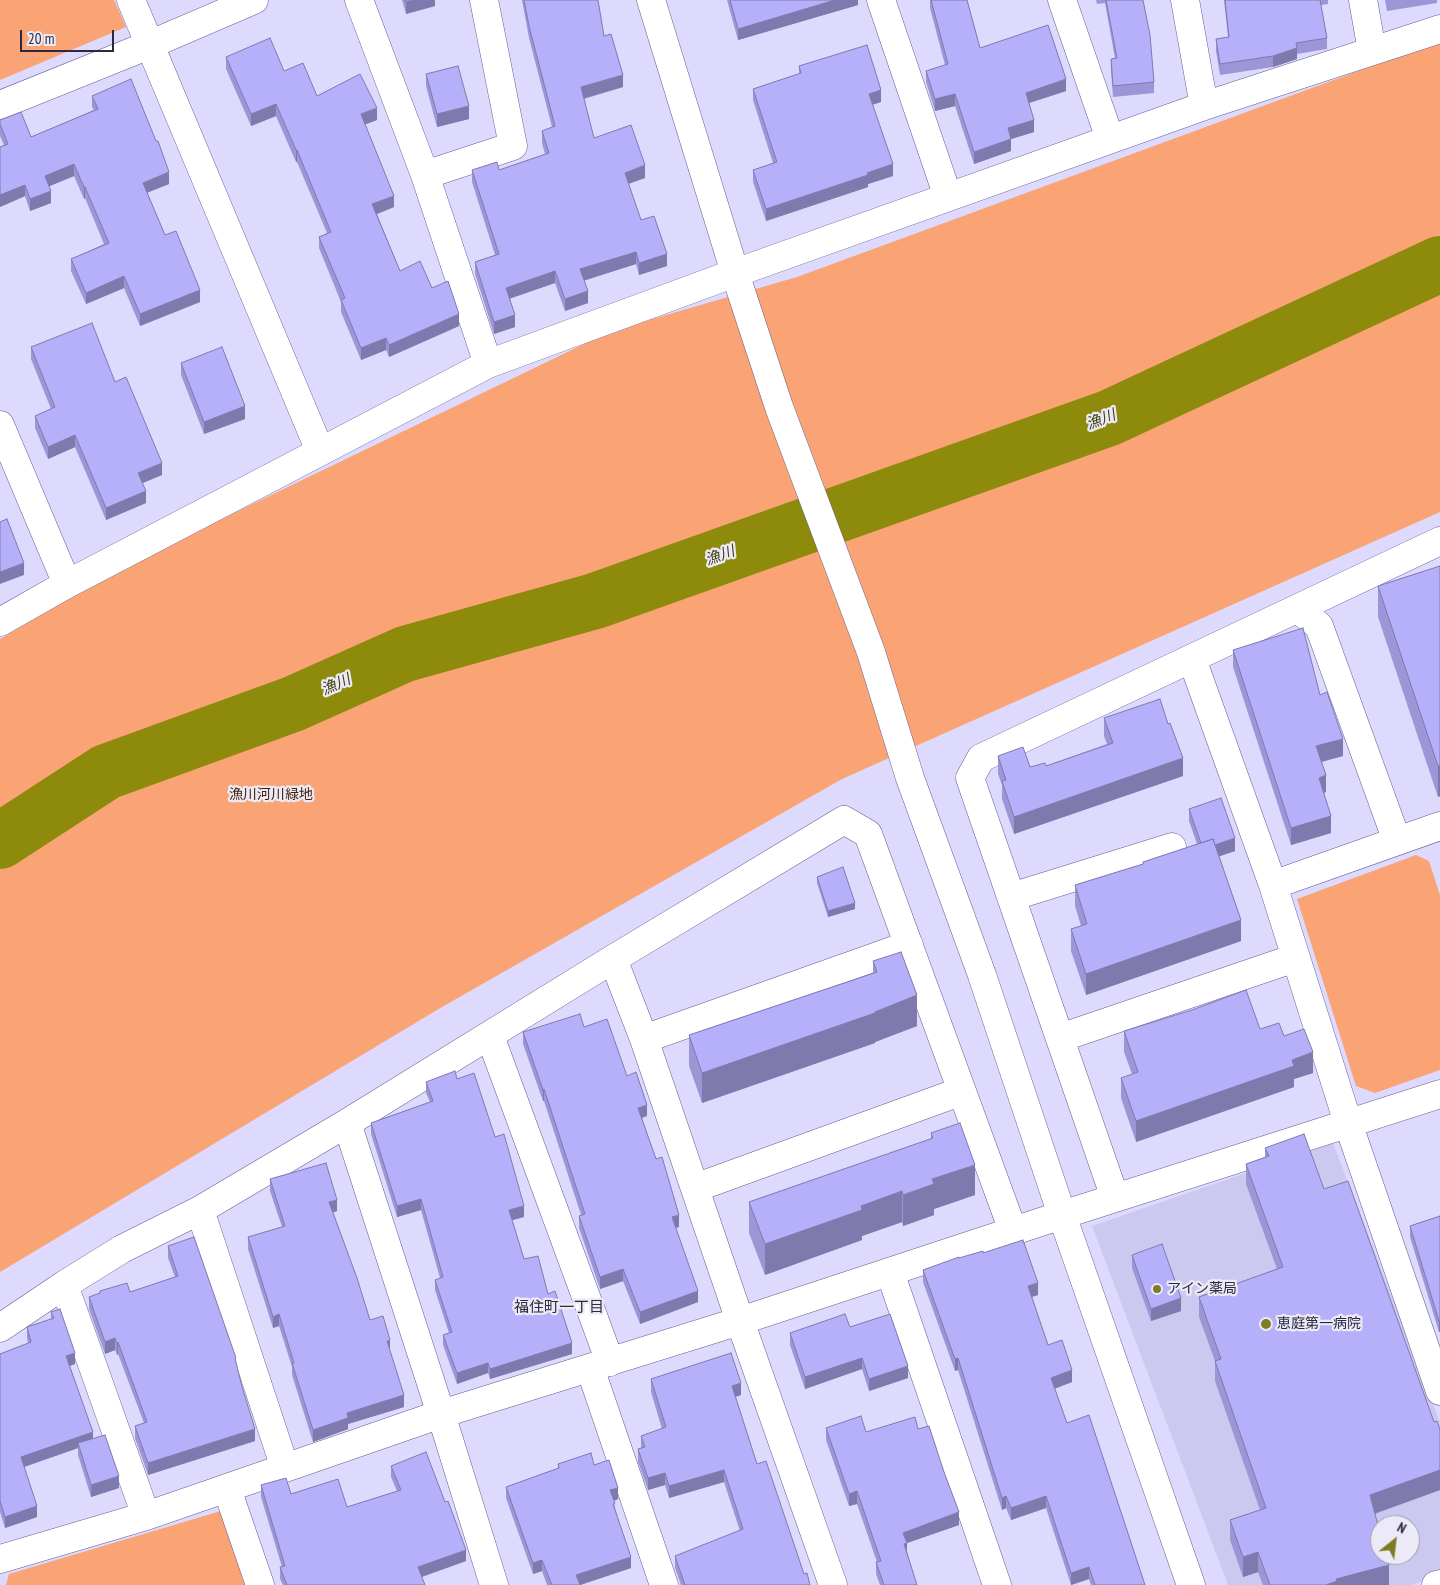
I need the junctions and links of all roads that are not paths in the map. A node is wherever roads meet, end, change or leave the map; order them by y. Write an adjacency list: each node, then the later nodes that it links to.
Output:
1 (131, 0): 11 (street)
2 (254, 0): 11 (street)
3 (359, 0): 16 (street)
4 (484, 0): 16 (street)
5 (650, 0): 18 (street)
6 (881, 0): 17 (street)
7 (1062, 0): 15 (street)
8 (1186, 0): 14 (street)
9 (1363, 0): 12 (street)
10 (1440, 29): 12 (street)
11 (149, 45): 13 (street); 21 (street)
12 (1372, 51): 14 (street)
13 (0, 105)
14 (1204, 106): 15 (street)
15 (1110, 139): 17 (street)
16 (425, 175): 19 (street)
17 (948, 197): 18 (street)
18 (735, 273): 19 (street); 45 (street)
19 (488, 364): 21 (street)
20 (0, 425): 23 (street)
21 (320, 451): 23 (street)
22 (1435, 549): 24 (street)
23 (67, 584): 25 (street)
24 (1298, 610): 26 (street); 28 (street)
25 (0, 622)
26 (1192, 658): 30 (street); 31 (street)
27 (1440, 826): 28 (street)
28 (1397, 841): 30 (street)
29 (1172, 847): 31 (street)
30 (1273, 885): 34 (street)
31 (1011, 897): 36 (street)
32 (909, 945): 33 (street); 37 (street); 38 (street)
33 (613, 958): 35 (street); 37 (street)
34 (1295, 958): 36 (street); 41 (street)
35 (490, 1036): 40 (street); 52 (street)
36 (1060, 1038): 43 (street)
37 (644, 1039): 42 (street)
38 (962, 1091): 42 (street); 46 (street)
39 (1440, 1094): 41 (street)
40 (347, 1123): 44 (street); 54 (street)
41 (1348, 1123): 43 (street); 51 (street)
42 (695, 1188): 49 (street)
43 (1115, 1198): 45 (street)
44 (200, 1210): 48 (street); 55 (street)
45 (1062, 1215): 46 (street); 65 (street)
46 (1013, 1231): 47 (street)
47 (890, 1272): 49 (street); 64 (street)
48 (64, 1285): 50 (street); 57 (street)
49 (740, 1321): 52 (street); 63 (street)
50 (0, 1328)
51 (1434, 1358): 53 (street)
52 (600, 1365): 54 (street); 62 (street)
53 (1440, 1391)
54 (441, 1414): 55 (street); 61 (street)
55 (286, 1468): 56 (street)
56 (227, 1489): 57 (street); 60 (street)
57 (146, 1516): 58 (street)
58 (0, 1559)
59 (1440, 1584): 66 (street)
60 (260, 1585)
61 (494, 1585)
62 (664, 1585)
63 (833, 1585)
64 (997, 1585)
65 (1192, 1585)
66 (1436, 1585)

